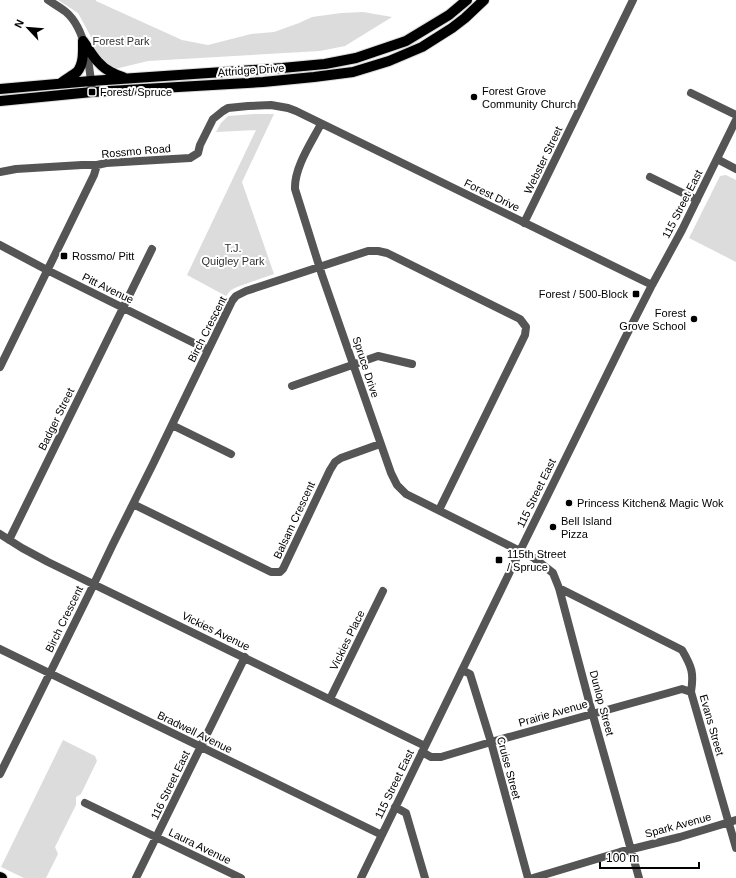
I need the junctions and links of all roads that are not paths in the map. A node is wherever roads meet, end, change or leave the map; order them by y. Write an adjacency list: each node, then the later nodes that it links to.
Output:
1 (48, 0): 5 (street)
2 (467, 0): 6 (main road, Attridge Drive)
3 (484, 0): 10 (main road, Attridge Drive)
4 (633, 0): 22 (street, Webster Street)
5 (83, 41): 6 (main road); 7 (street); 8 (main road)
6 (126, 79): 7 (main road, Attridge Drive)
7 (91, 81): 8 (main road, Attridge Drive); 10 (street)
8 (60, 83): 9 (main road, Attridge Drive)
9 (0, 89)
10 (92, 92): 12 (main road, Attridge Drive)
11 (691, 93): 13 (street)
12 (0, 101)
13 (736, 115)
14 (736, 120): 16 (street, 115 Street East)
15 (321, 124): 17 (street, Rossmo Road); 22 (street, Forest Drive); 25 (street, Spruce Drive)
16 (717, 159): 18 (street); 21 (street, 115 Street East)
17 (96, 165): 19 (street); 26 (street, Rossmo Road)
18 (736, 169)
19 (0, 172)
20 (650, 177): 21 (street)
21 (697, 200): 27 (street, 115 Street East)
22 (524, 223): 27 (street, Forest Drive)
23 (0, 244): 26 (street, Pitt Avenue)
24 (152, 248): 28 (street, Badger Street)
25 (319, 267): 29 (street, Birch Crescent); 31 (street, Spruce Drive); 38 (street, Birch Crescent)
26 (47, 270): 28 (street, Pitt Avenue); 32 (street, Rossmo Road)
27 (652, 285): 41 (street, 115 Street East)
28 (124, 308): 29 (street, Pitt Avenue); 40 (street, Badger Street)
29 (208, 350): 34 (street, Birch Crescent)
30 (412, 364): 31 (street)
31 (354, 365): 33 (street); 35 (street, Spruce Drive)
32 (0, 367)
33 (292, 386)
34 (172, 425): 36 (street); 37 (street, Birch Crescent)
35 (380, 444): 37 (street, Balsam Crescent); 38 (street, Spruce Drive)
36 (231, 454)
37 (133, 504): 42 (street, Birch Crescent)
38 (440, 510): 41 (street, Spruce Drive)
39 (0, 534): 40 (street, Vickies Avenue)
40 (9, 540): 42 (street, Vickies Avenue)
41 (520, 551): 43 (street, Dunlop Street); 47 (street, 115 Street East)
42 (94, 584): 46 (street, Vickies Avenue); 48 (street, Birch Crescent)
43 (559, 588): 49 (street, Evans Street); 51 (street, Dunlop Street)
44 (383, 591): 50 (street, Vickies Place)
45 (0, 649): 48 (street, Bradwell Avenue)
46 (245, 657): 50 (street, Vickies Avenue); 53 (street, 116 Street East)
47 (462, 670): 52 (street, Cruise Street); 54 (street, 115 Street East)
48 (50, 674): 53 (street, Bradwell Avenue); 55 (street, Birch Crescent)
49 (691, 692): 51 (street, Prairie Avenue); 58 (street, Evans Street)
50 (330, 699): 54 (street, Vickies Avenue)
51 (593, 714): 52 (street, Prairie Avenue); 62 (street, Dunlop Street)
52 (491, 742): 54 (street, Prairie Avenue); 67 (street, Cruise Street)
53 (201, 747): 59 (street, Bradwell Avenue); 60 (street, 116 Street East)
54 (423, 749): 57 (street, 115 Street East)
55 (0, 774)
56 (85, 803): 60 (street, Laura Avenue)
57 (395, 807): 59 (street, 115 Street East); 66 (street)
58 (732, 821): 61 (street, Evans Street); 62 (street, Spark Avenue)
59 (382, 835): 65 (street, 115 Street East)
60 (157, 837): 63 (street, 116 Street East); 64 (street, Laura Avenue)
61 (736, 848)
62 (631, 849): 68 (street, Spark Avenue); 69 (street, Dunlop Street)
63 (136, 878)
64 (241, 878)
65 (360, 878)
66 (425, 878)
67 (528, 878)
68 (533, 878)
69 (639, 878)

